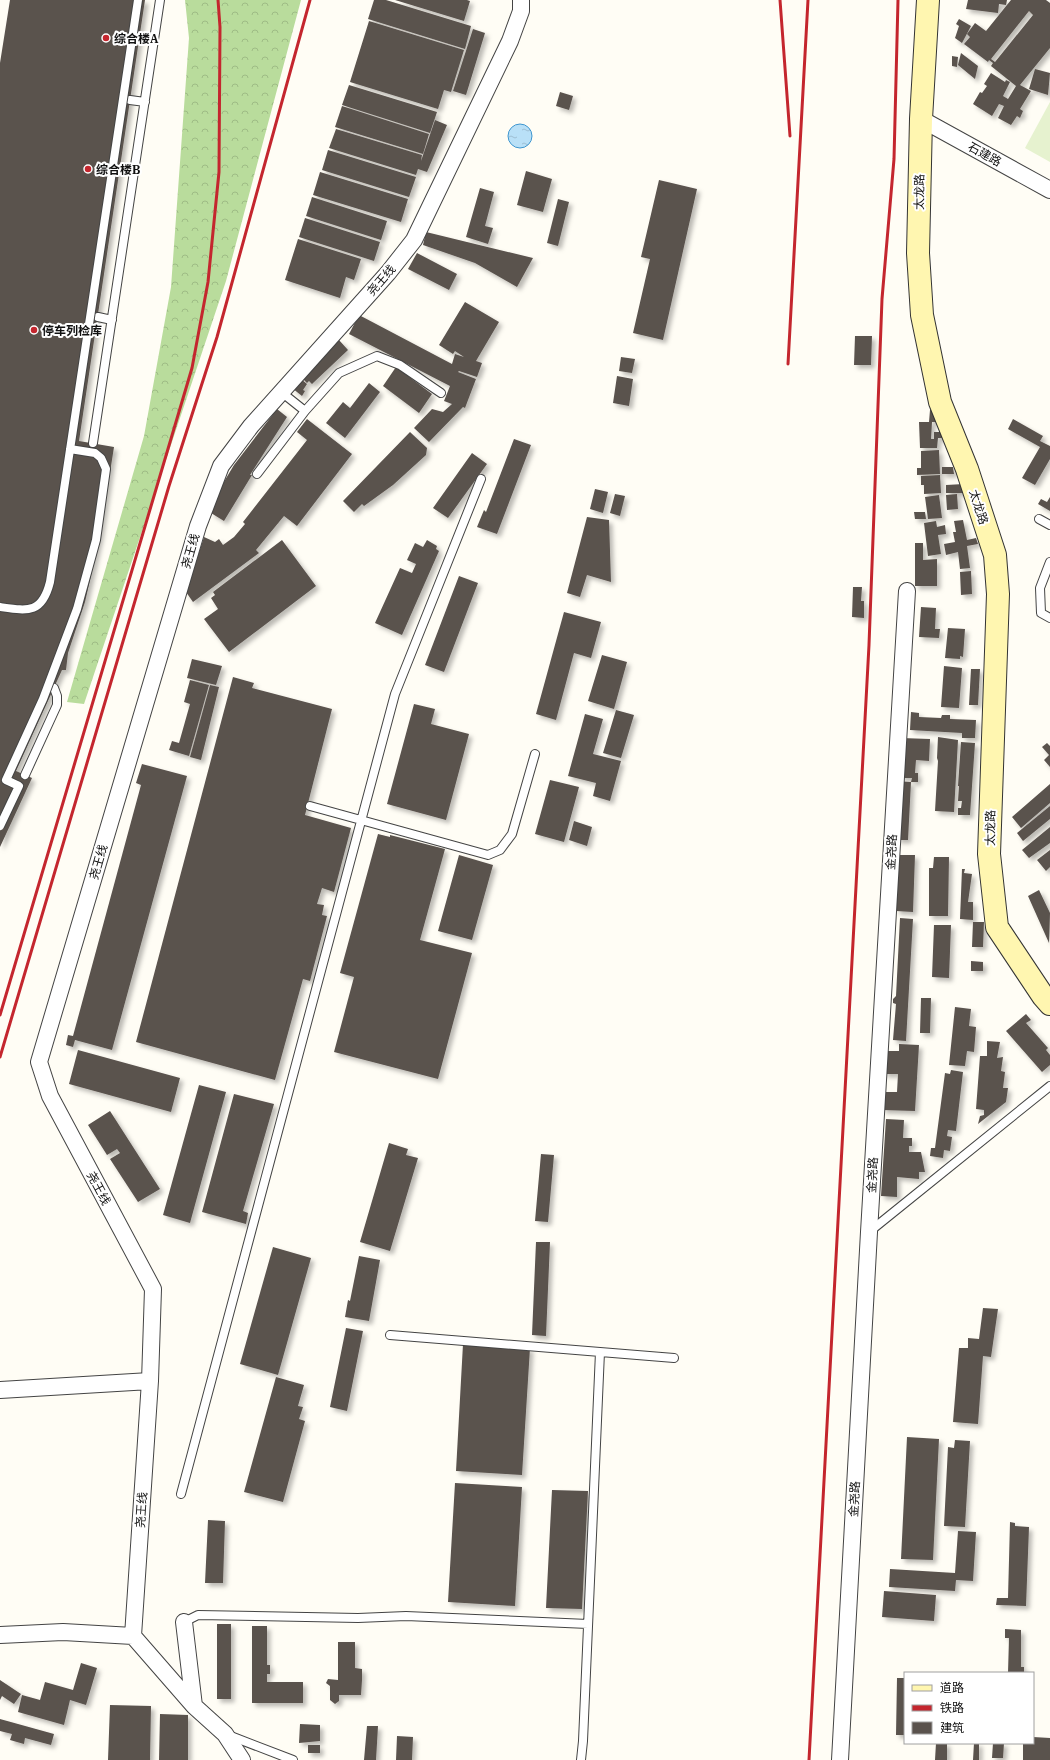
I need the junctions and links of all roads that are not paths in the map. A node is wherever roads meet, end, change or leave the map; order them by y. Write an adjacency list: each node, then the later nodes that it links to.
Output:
1 (138, 0): 15 (lane, bridge)
2 (160, 0): 6 (lane)
3 (521, 0): 11 (street, 尧王线)
4 (928, 0): 7 (street, 太龙路)
5 (130, 100): 6 (lane)
6 (144, 102): 10 (lane)
7 (921, 119): 8 (street, 石建路); 30 (street, 太龙路)
8 (1050, 190)
9 (98, 318): 10 (lane)
10 (112, 320): 14 (lane)
11 (280, 391): 13 (lane); 36 (street, 尧王线)
12 (441, 393): 13 (lane)
13 (305, 411): 16 (lane)
14 (93, 443)
15 (70, 449): 22 (lane, bridge); 29 (lane, bridge)
16 (257, 474)
17 (481, 478): 28 (lane)
18 (1039, 519): 19 (lane)
19 (1050, 525)
20 (1050, 562): 23 (lane)
21 (907, 591): 32 (street, 金尧路)
22 (0, 607)
23 (1050, 618)
24 (54, 688): 26 (lane)
25 (534, 754): 28 (lane)
26 (26, 775)
27 (310, 806): 28 (lane)
28 (361, 820): 38 (lane)
29 (0, 826)
30 (1050, 1004)
31 (1050, 1086): 32 (lane)
32 (869, 1232): 48 (street, 金尧路)
33 (390, 1335): 34 (lane)
34 (600, 1352): 35 (lane); 40 (lane)
35 (674, 1358)
36 (150, 1381): 37 (street); 42 (street, 尧王线)
37 (0, 1390)
38 (181, 1494)
39 (184, 1622): 40 (lane); 43 (street)
40 (588, 1624): 47 (lane)
41 (0, 1635): 42 (street)
42 (133, 1636): 43 (street)
43 (194, 1706): 44 (street)
44 (225, 1734): 45 (street); 46 (lane)
45 (242, 1760)
46 (292, 1760)
47 (581, 1760)
48 (840, 1760)

